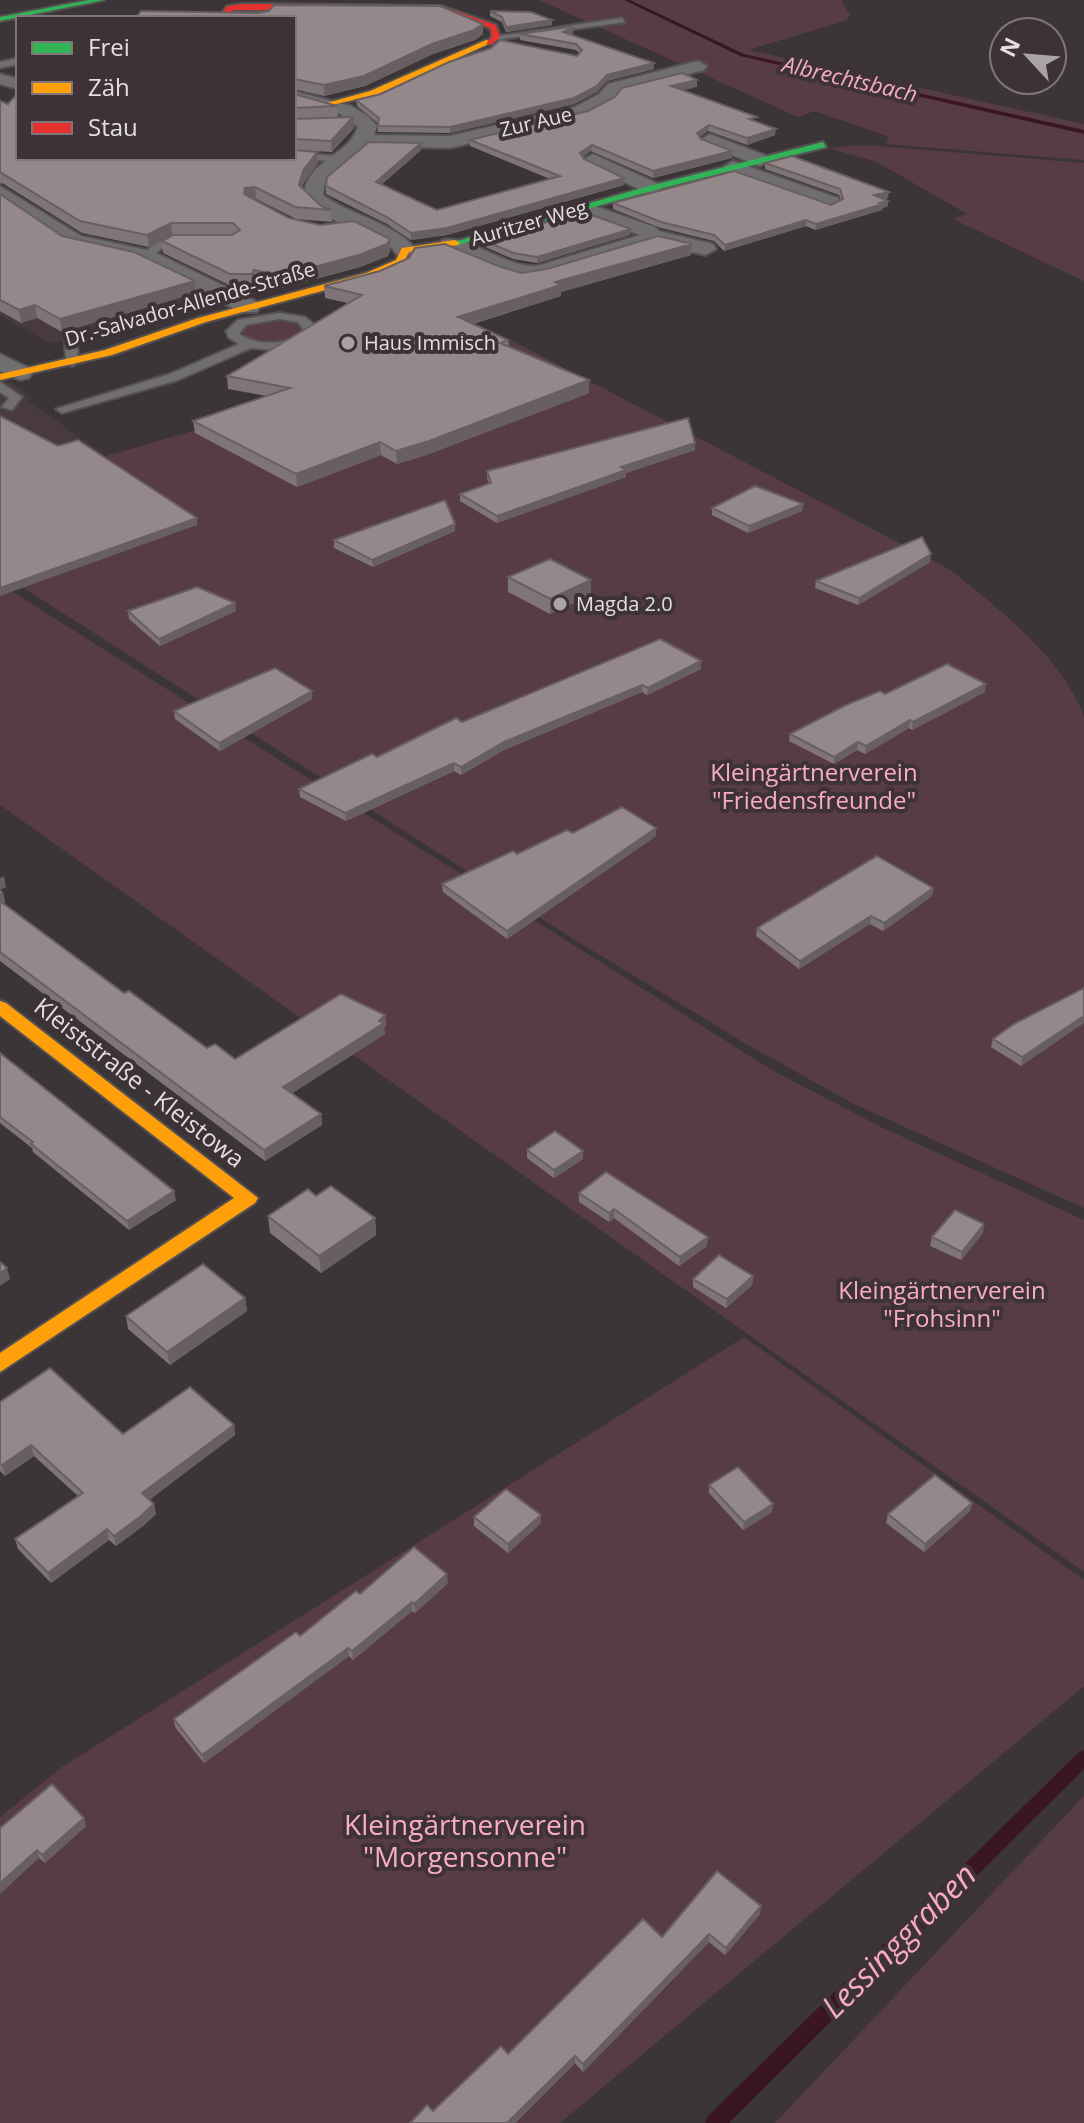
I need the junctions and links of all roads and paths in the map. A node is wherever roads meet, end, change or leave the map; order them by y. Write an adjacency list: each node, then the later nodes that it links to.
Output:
1 (100, 0): 4 (street)
2 (378, 4): 3 (street); 6 (street)
3 (232, 16)
4 (0, 19)
5 (622, 20): 6 (lane)
6 (495, 39): 7 (lane); 10 (street)
7 (519, 45)
8 (698, 66): 12 (street, Zur Aue)
9 (296, 96): 10 (street)
10 (327, 104): 12 (street)
11 (339, 123): 12 (lane)
12 (363, 130): 16 (street)
13 (710, 140): 18 (street)
14 (823, 145): 18 (street, Auritzer Weg)
15 (296, 156): 16 (lane)
16 (341, 159): 24 (street)
17 (593, 160): 20 (street, Auritzer Weg)
18 (760, 160): 19 (street, Auritzer Weg)
19 (733, 167): 20 (street, Auritzer Weg); 22 (street)
20 (652, 188): 23 (street, Auritzer Weg)
21 (0, 192): 31 (street)
22 (831, 202)
23 (583, 208): 26 (street); 28 (street, Auritzer Weg)
24 (361, 224): 25 (lane); 30 (street)
25 (337, 229)
26 (653, 237): 29 (street); 32 (street)
27 (206, 241): 31 (lane)
28 (450, 245): 30 (street, Auritzer Weg); 32 (street)
29 (705, 249)
30 (405, 250): 34 (street, Dr.-Salvador-Allende-Straße)
31 (144, 256): 34 (street)
32 (538, 273): 33 (street)
33 (497, 287)
34 (257, 311): 36 (lane); 36 (lane); 37 (street, Dr.-Salvador-Allende-Straße)
35 (71, 338): 37 (lane)
36 (249, 344): 40 (lane)
37 (72, 362): 38 (street, Dr.-Salvador-Allende-Straße)
38 (5, 374): 39 (lane)
39 (8, 407)
40 (62, 409)
41 (0, 1007): 42 (street, Kleiststraße - Kleistowa)
42 (0, 1364)

